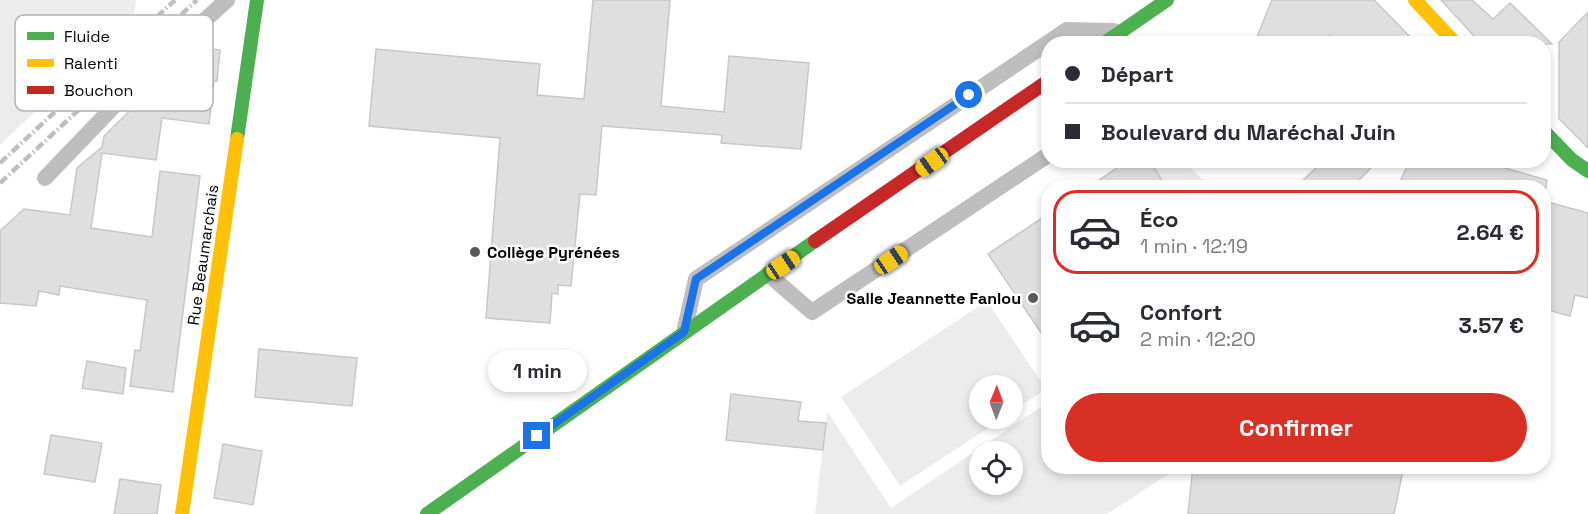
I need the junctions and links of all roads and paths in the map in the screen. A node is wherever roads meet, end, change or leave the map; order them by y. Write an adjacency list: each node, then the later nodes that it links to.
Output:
1 (227, 0): 5 (lane)
2 (257, 0): 19 (main road, Rue Beaumarchais)
3 (1167, 0): 8 (main road)
4 (1415, 0): 9 (main road)
5 (210, 15)
6 (1058, 36): 7 (lane)
7 (1106, 36)
8 (1122, 36)
9 (1449, 36)
10 (1041, 47): 18 (lane)
11 (1041, 86): 17 (main road)
12 (109, 111): 16 (lane)
13 (1551, 138): 15 (main road)
14 (1041, 160): 17 (lane)
15 (1588, 171)
16 (45, 178)
17 (768, 274): 18 (main road)
18 (684, 332): 20 (main road)
19 (182, 514)
20 (427, 514)

